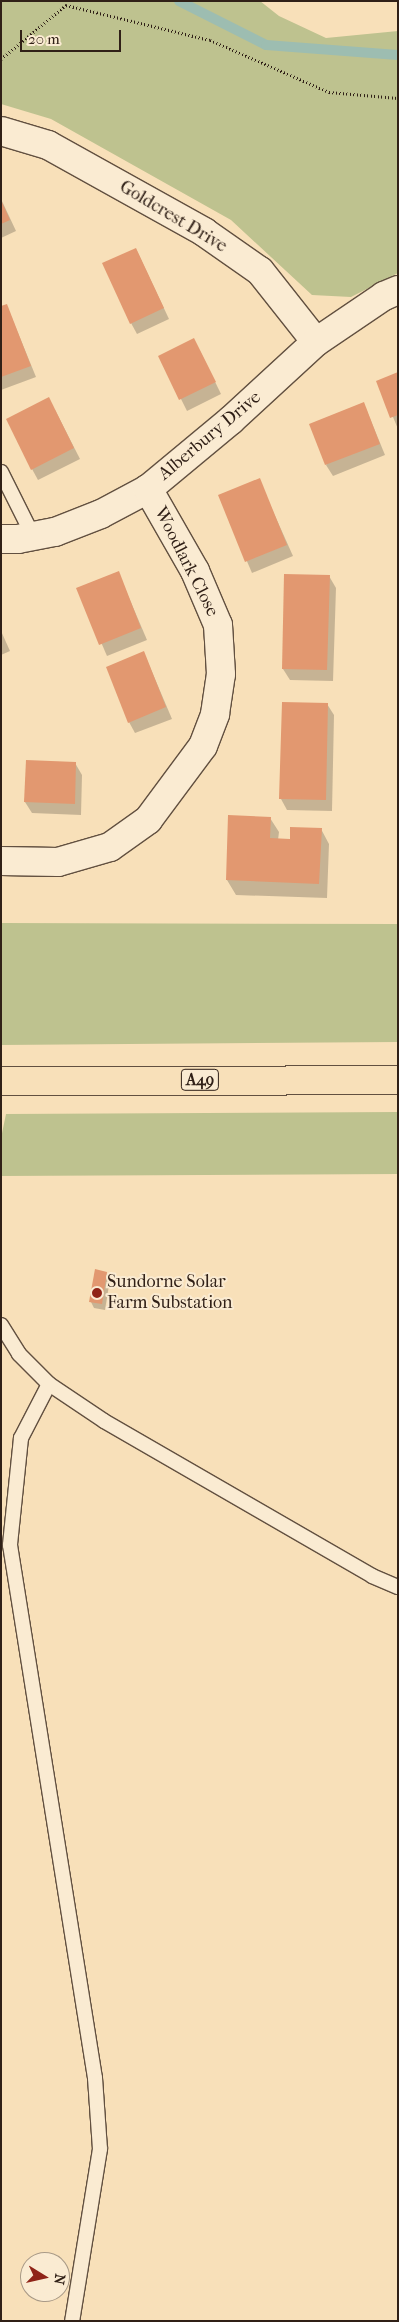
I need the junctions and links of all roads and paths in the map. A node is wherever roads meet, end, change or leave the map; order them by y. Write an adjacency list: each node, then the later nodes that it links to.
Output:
1 (1, 59): 2 (path)
2 (398, 98)
3 (1, 130): 5 (street, Goldcrest Drive)
4 (398, 290): 5 (street, Alberbury Drive)
5 (316, 342): 7 (street, Alberbury Drive)
6 (1, 472): 8 (lane)
7 (148, 488): 8 (street, Alberbury Drive); 10 (street, Woodlark Close)
8 (33, 536): 9 (street, Alberbury Drive)
9 (1, 539)
10 (1, 860)
11 (398, 1080): 12 (highway, A49)
12 (2, 1082)
13 (1, 1325): 14 (lane)
14 (49, 1384): 15 (lane); 16 (lane)
15 (398, 1587)
16 (72, 2321)

